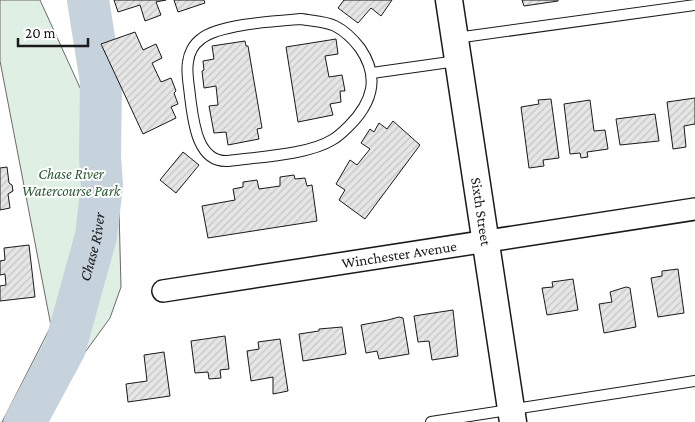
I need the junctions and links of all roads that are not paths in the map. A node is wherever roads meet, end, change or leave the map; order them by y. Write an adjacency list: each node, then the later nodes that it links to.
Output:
1 (449, 0): 3 (street, Sixth Street)
2 (695, 5): 3 (lane)
3 (456, 49): 4 (lane); 6 (street, Sixth Street)
4 (372, 73): 4 (lane)
5 (695, 209): 6 (street, Winchester Avenue)
6 (484, 240): 7 (street, Winchester Avenue); 9 (street, Sixth Street)
7 (163, 291)
8 (695, 381): 9 (lane)
9 (512, 416): 10 (lane)
10 (431, 422)

